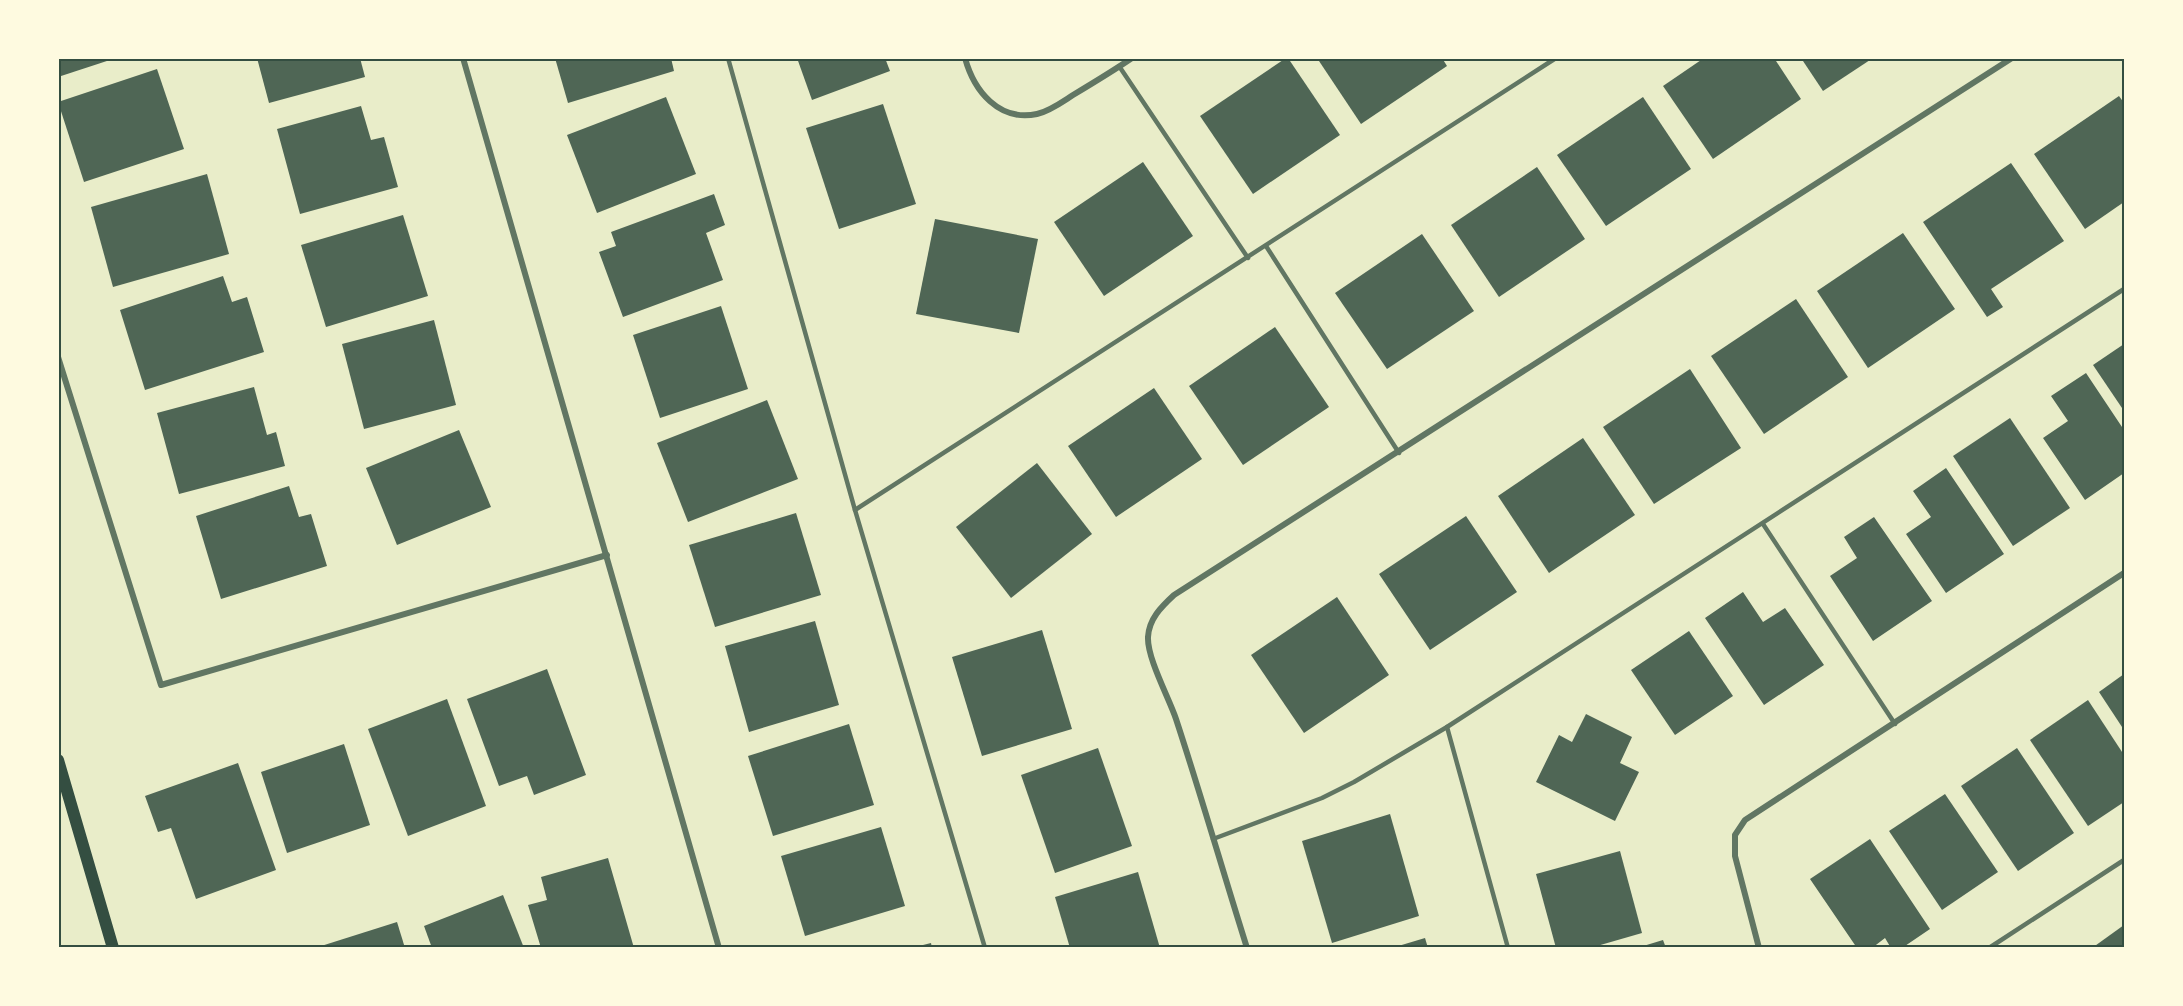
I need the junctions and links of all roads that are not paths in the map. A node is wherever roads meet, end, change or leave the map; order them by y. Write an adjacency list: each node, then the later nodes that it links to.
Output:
1 (463, 58): 15 (street)
2 (728, 58): 13 (lane)
3 (965, 58): 7 (street)
4 (1132, 58): 7 (street)
5 (1556, 58): 8 (lane)
6 (2012, 58): 12 (street)
7 (1119, 66): 9 (lane)
8 (1266, 246): 9 (lane); 12 (lane)
9 (1248, 258): 13 (lane)
10 (2124, 289): 14 (lane)
11 (58, 357): 15 (street)
12 (1399, 453): 20 (street)
13 (855, 510): 24 (lane)
14 (1763, 524): 17 (lane); 18 (lane)
15 (607, 555): 23 (street)
16 (2124, 573): 17 (street)
17 (1895, 724): 27 (street)
18 (1447, 727): 20 (lane); 26 (lane)
19 (58, 760): 22 (main road)
20 (1213, 839): 25 (street)
21 (2124, 860): 28 (lane)
22 (113, 948)
23 (719, 948)
24 (985, 948)
25 (1247, 948)
26 (1508, 948)
27 (1760, 948)
28 (1989, 948)

